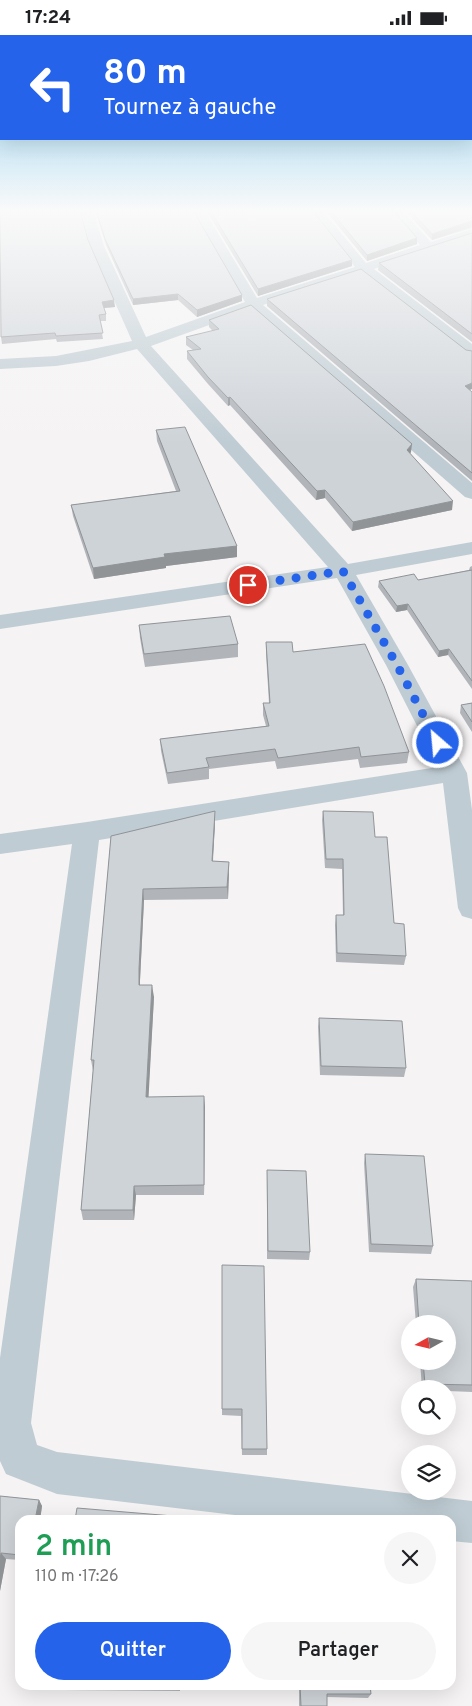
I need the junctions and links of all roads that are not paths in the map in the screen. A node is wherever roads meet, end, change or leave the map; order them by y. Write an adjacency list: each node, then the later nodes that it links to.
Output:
1 (116, 288): 6 (street)
2 (244, 288): 5 (street)
3 (302, 288): 5 (street)
4 (389, 288): 7 (street)
5 (253, 304): 6 (street); 9 (street)
6 (141, 344): 8 (street); 11 (street)
7 (472, 352)
8 (0, 364)
9 (472, 493)
10 (472, 548): 11 (street)
11 (343, 571): 12 (street); 13 (street)
12 (0, 622)
13 (454, 773): 14 (street); 16 (street)
14 (87, 832): 15 (street); 17 (street)
15 (0, 844)
16 (472, 908)
17 (413, 1515)
18 (456, 1520): 19 (street)
19 (472, 1522)

